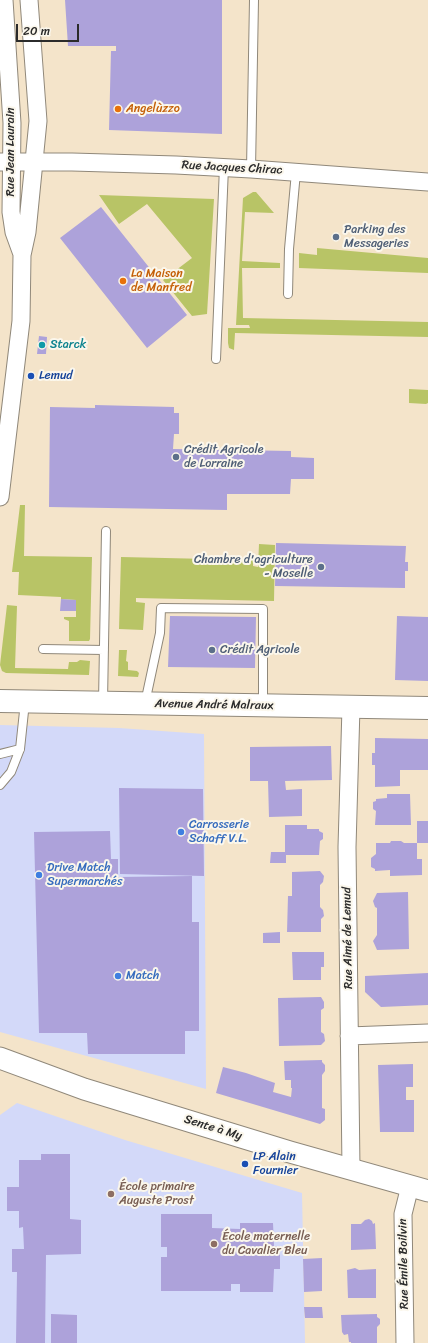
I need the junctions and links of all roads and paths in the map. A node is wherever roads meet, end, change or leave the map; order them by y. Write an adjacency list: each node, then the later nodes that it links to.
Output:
1 (4, 0): 4 (street, Rue Jean Laurain)
2 (29, 0): 5 (street, Rue Jean Laurain)
3 (254, 0): 7 (lane)
4 (6, 162): 5 (street, Rue Jacques Chirac); 10 (street, Rue Jean Laurain)
5 (35, 162): 6 (street, Rue Jacques Chirac); 10 (street, Rue Jean Laurain)
6 (224, 167): 7 (street, Rue Jacques Chirac); 12 (lane)
7 (252, 169): 8 (street, Rue Jacques Chirac)
8 (296, 172): 9 (street, Rue Jacques Chirac); 11 (lane)
9 (428, 182)
10 (22, 255): 13 (street, Rue Jean Laurain)
11 (288, 294)
12 (216, 359)
13 (0, 497)
14 (106, 531): 16 (lane)
15 (43, 649): 16 (lane)
16 (104, 650): 19 (lane)
17 (0, 701): 18 (main road, Avenue André Malraux)
18 (25, 702): 19 (main road, Avenue André Malraux); 24 (lane)
19 (103, 702): 20 (main road, Avenue André Malraux)
20 (144, 704): 21 (main road, Avenue André Malraux); 21 (lane)
21 (263, 705): 22 (main road, Avenue André Malraux)
22 (351, 707): 23 (main road, Avenue André Malraux); 28 (street, Rue Aimé de Lemud)
23 (428, 708)
24 (20, 749): 25 (lane); 26 (lane)
25 (0, 754)
26 (0, 785)
27 (428, 1033): 28 (street)
28 (349, 1036): 30 (street, Rue Aimé de Lemud)
29 (0, 1058): 30 (street, Sente à My)
30 (351, 1169): 31 (street, Sente à My)
31 (419, 1188): 32 (street, Rue Émile Boilvin)
32 (405, 1343)

